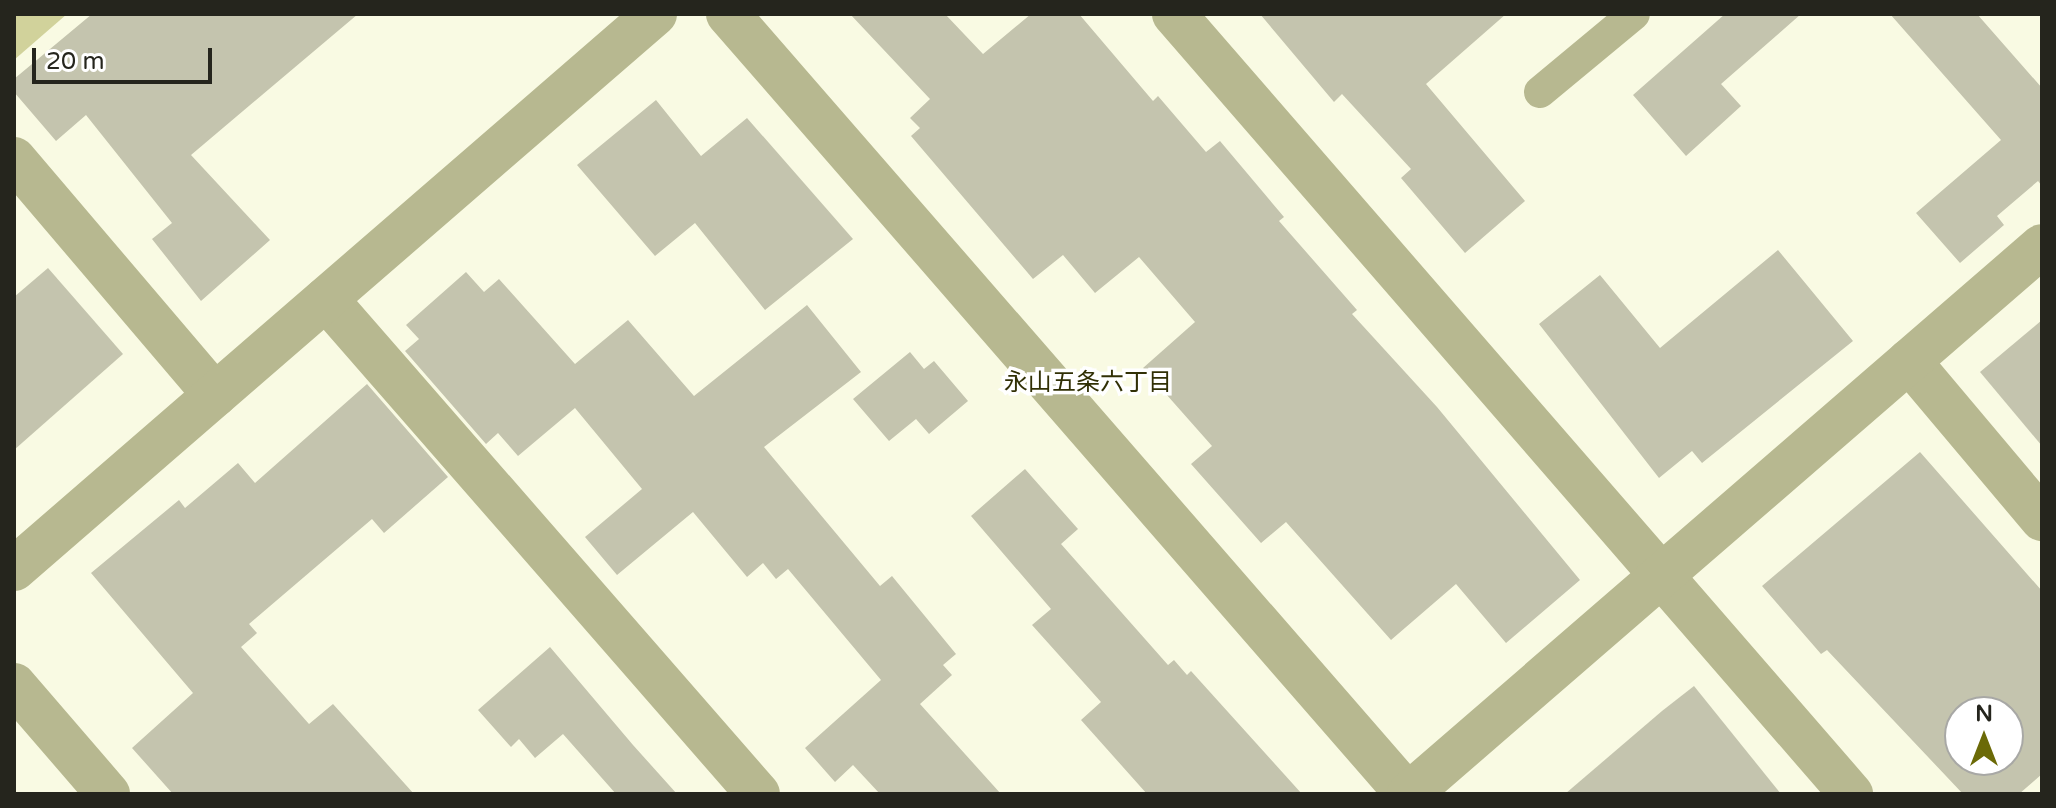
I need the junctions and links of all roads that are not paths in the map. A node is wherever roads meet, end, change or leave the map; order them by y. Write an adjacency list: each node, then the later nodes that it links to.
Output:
1 (655, 14): 8 (street)
2 (728, 14): 17 (street)
3 (1174, 14): 13 (street)
4 (1634, 14): 5 (lane)
5 (1540, 92)
6 (14, 159): 10 (street)
7 (2042, 246): 9 (street)
8 (326, 299): 10 (street); 16 (street)
9 (1909, 361): 11 (street); 13 (street)
10 (215, 395): 12 (street)
11 (2042, 519)
12 (14, 569)
13 (1662, 575): 17 (street); 18 (street)
14 (14, 685): 15 (street)
15 (108, 794)
16 (758, 794)
17 (1408, 794)
18 (1851, 794)

